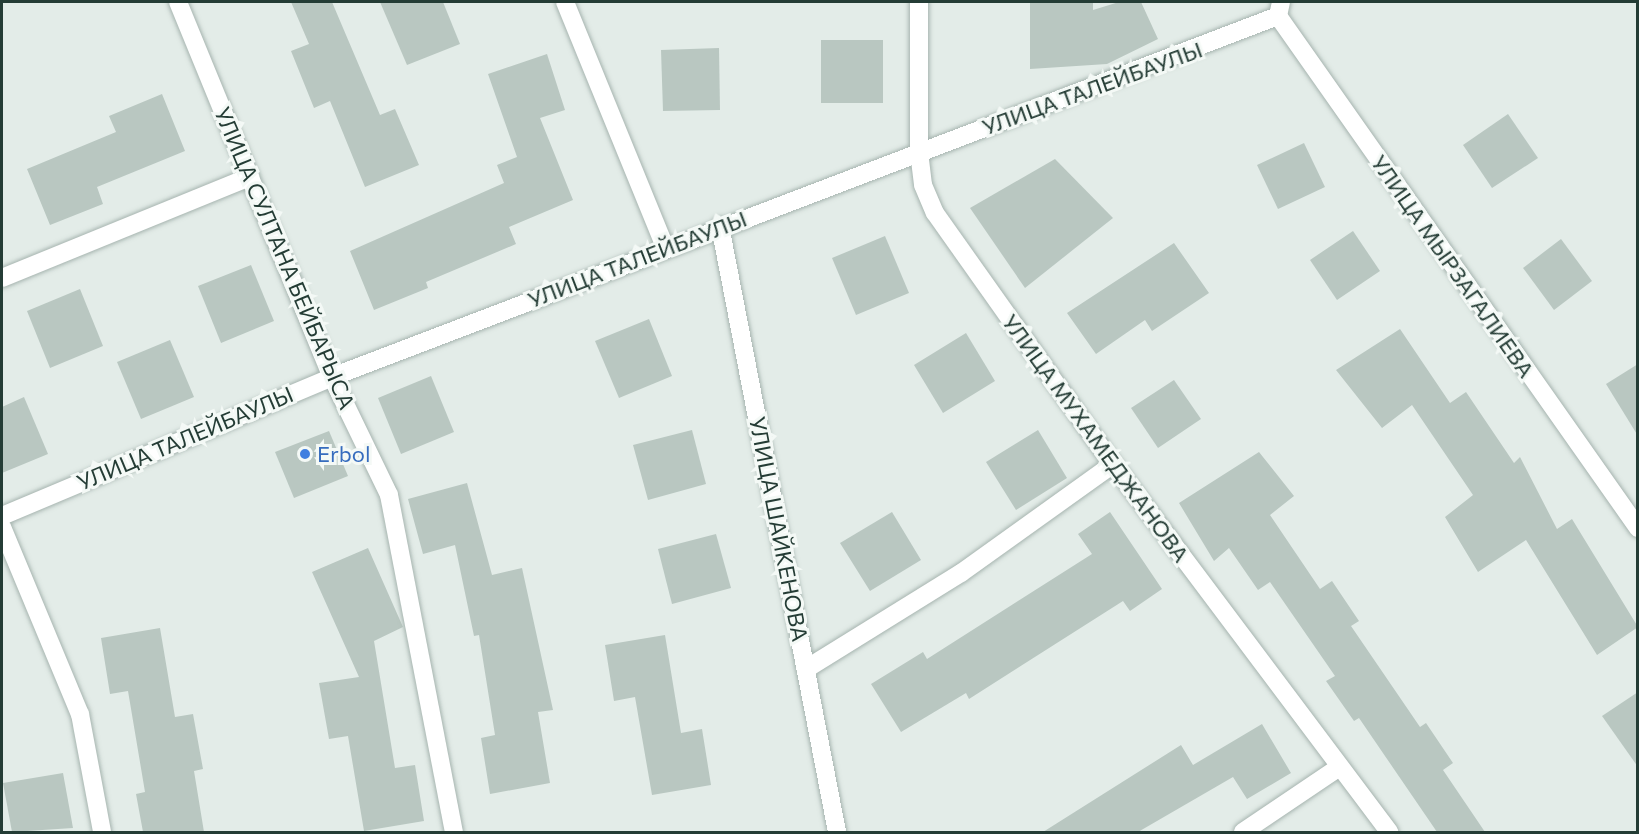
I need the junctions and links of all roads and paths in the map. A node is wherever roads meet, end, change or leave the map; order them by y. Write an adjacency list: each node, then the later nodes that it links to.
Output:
1 (178, 2): 6 (street, УЛИЦА СУЛТАНА БЕЙБАРЫСА)
2 (565, 2): 8 (street)
3 (919, 2): 5 (street, УЛИЦА МУХАМЕДЖАНОВА)
4 (1279, 9): 5 (street, УЛИЦА ТАЛЕЙБАУЛЫ); 14 (street, УЛИЦА МЫРЗАГАЛИЕВА)
5 (919, 152): 7 (street, УЛИЦА ТАЛЕЙБАУЛЫ); 11 (street, УЛИЦА МУХАМЕДЖАНОВА)
6 (250, 177): 9 (street); 10 (street, УЛИЦА СУЛТАНА БЕЙБАРЫСА)
7 (720, 226): 8 (street, УЛИЦА ТАЛЕЙБАУЛЫ); 15 (street, УЛИЦА ШАЙКЕНОВА)
8 (665, 247): 10 (street, УЛИЦА ТАЛЕЙБАУЛЫ)
9 (2, 278)
10 (332, 377): 12 (street, УЛИЦА ТАЛЕЙБАУЛЫ); 18 (street, УЛИЦА СУЛТАНА БЕЙБАРЫСА)
11 (1113, 464): 15 (street); 16 (street, УЛИЦА МУХАМЕДЖАНОВА)
12 (2, 516)
13 (2, 527): 17 (street)
14 (1638, 528)
15 (806, 669): 19 (street, УЛИЦА ШАЙКЕНОВА)
16 (1338, 768): 20 (street); 21 (street, УЛИЦА МУХАМЕДЖАНОВА)
17 (102, 832)
18 (454, 832)
19 (837, 832)
20 (1243, 832)
21 (1389, 832)

